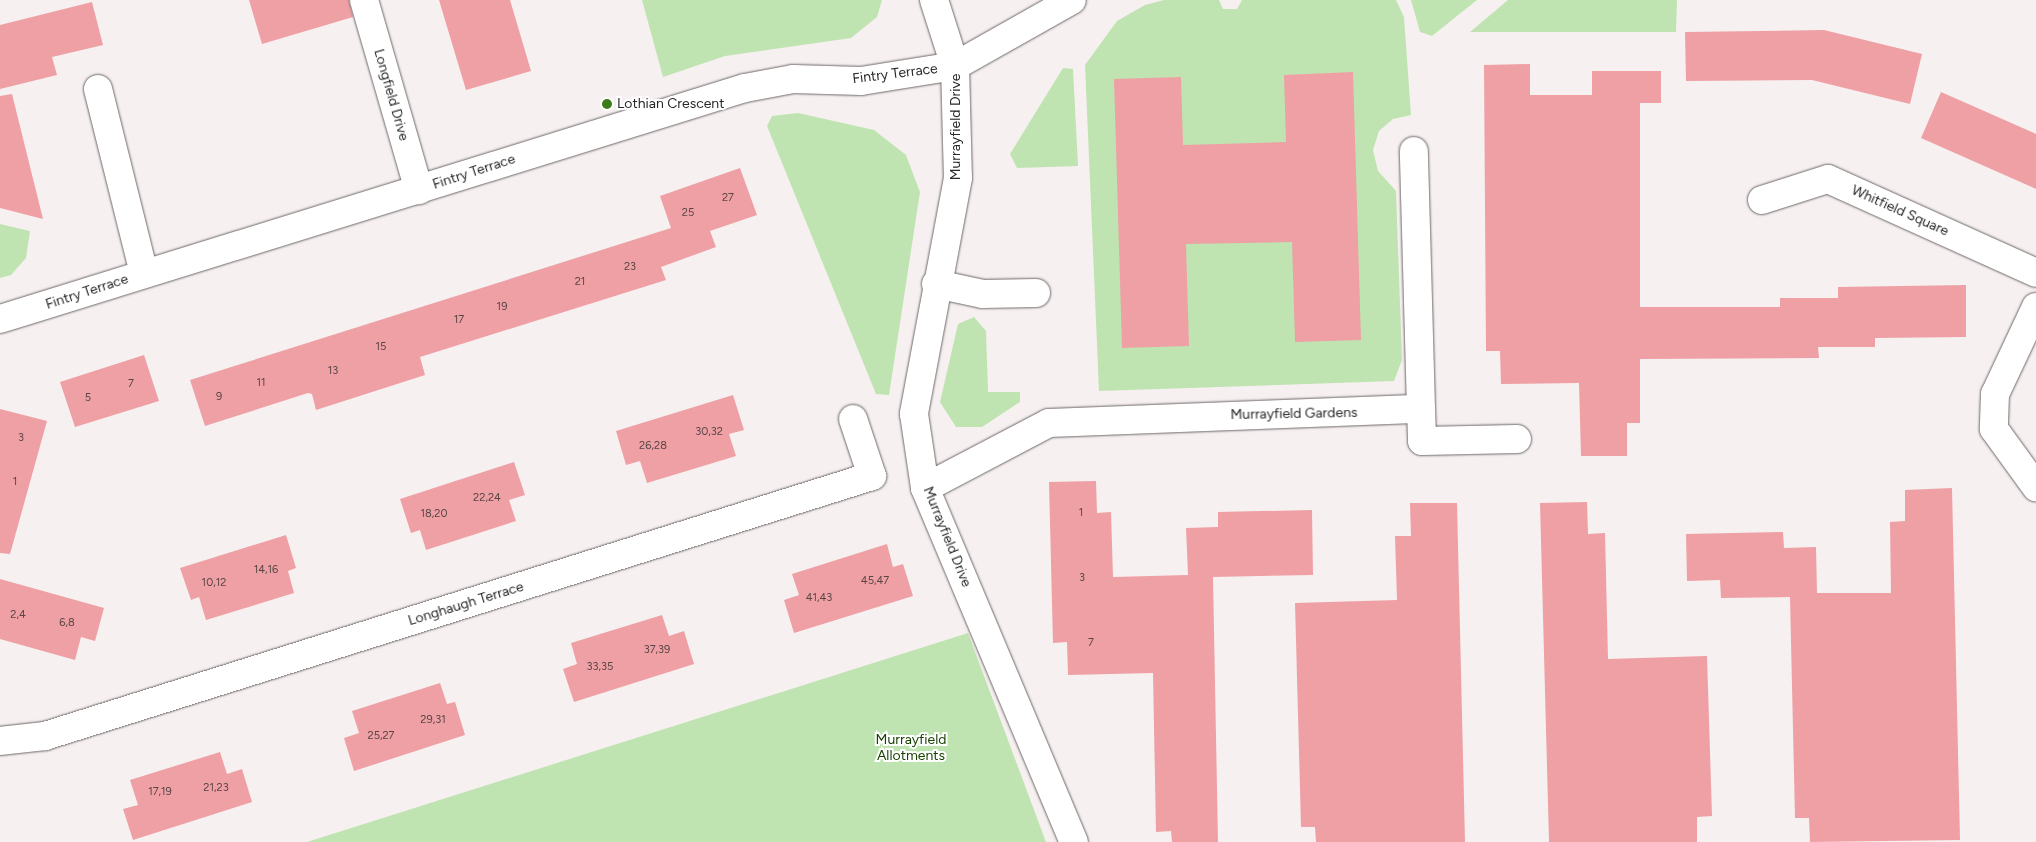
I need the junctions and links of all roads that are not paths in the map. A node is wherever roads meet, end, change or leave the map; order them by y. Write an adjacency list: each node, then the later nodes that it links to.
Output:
1 (364, 0): 7 (street, Longfield Drive)
2 (934, 0): 4 (street)
3 (1072, 0): 4 (street)
4 (955, 66): 7 (street, Fintry Terrace); 11 (street, Murrayfield Drive)
5 (98, 89): 9 (street)
6 (1414, 151): 15 (street)
7 (418, 190): 9 (street, Fintry Terrace)
8 (1762, 200): 10 (street, Whitfield Square)
9 (144, 273): 14 (street, Fintry Terrace)
10 (2036, 273)
11 (936, 284): 12 (street); 19 (street, Murrayfield Drive)
12 (1036, 293)
13 (2036, 307): 18 (street)
14 (0, 319)
15 (1421, 410): 17 (street); 19 (street, Murrayfield Gardens)
16 (853, 419): 20 (street, Longhaugh Terrace)
17 (1517, 438)
18 (2036, 487)
19 (925, 488): 21 (street, Murrayfield Drive)
20 (0, 741)
21 (1074, 842)

